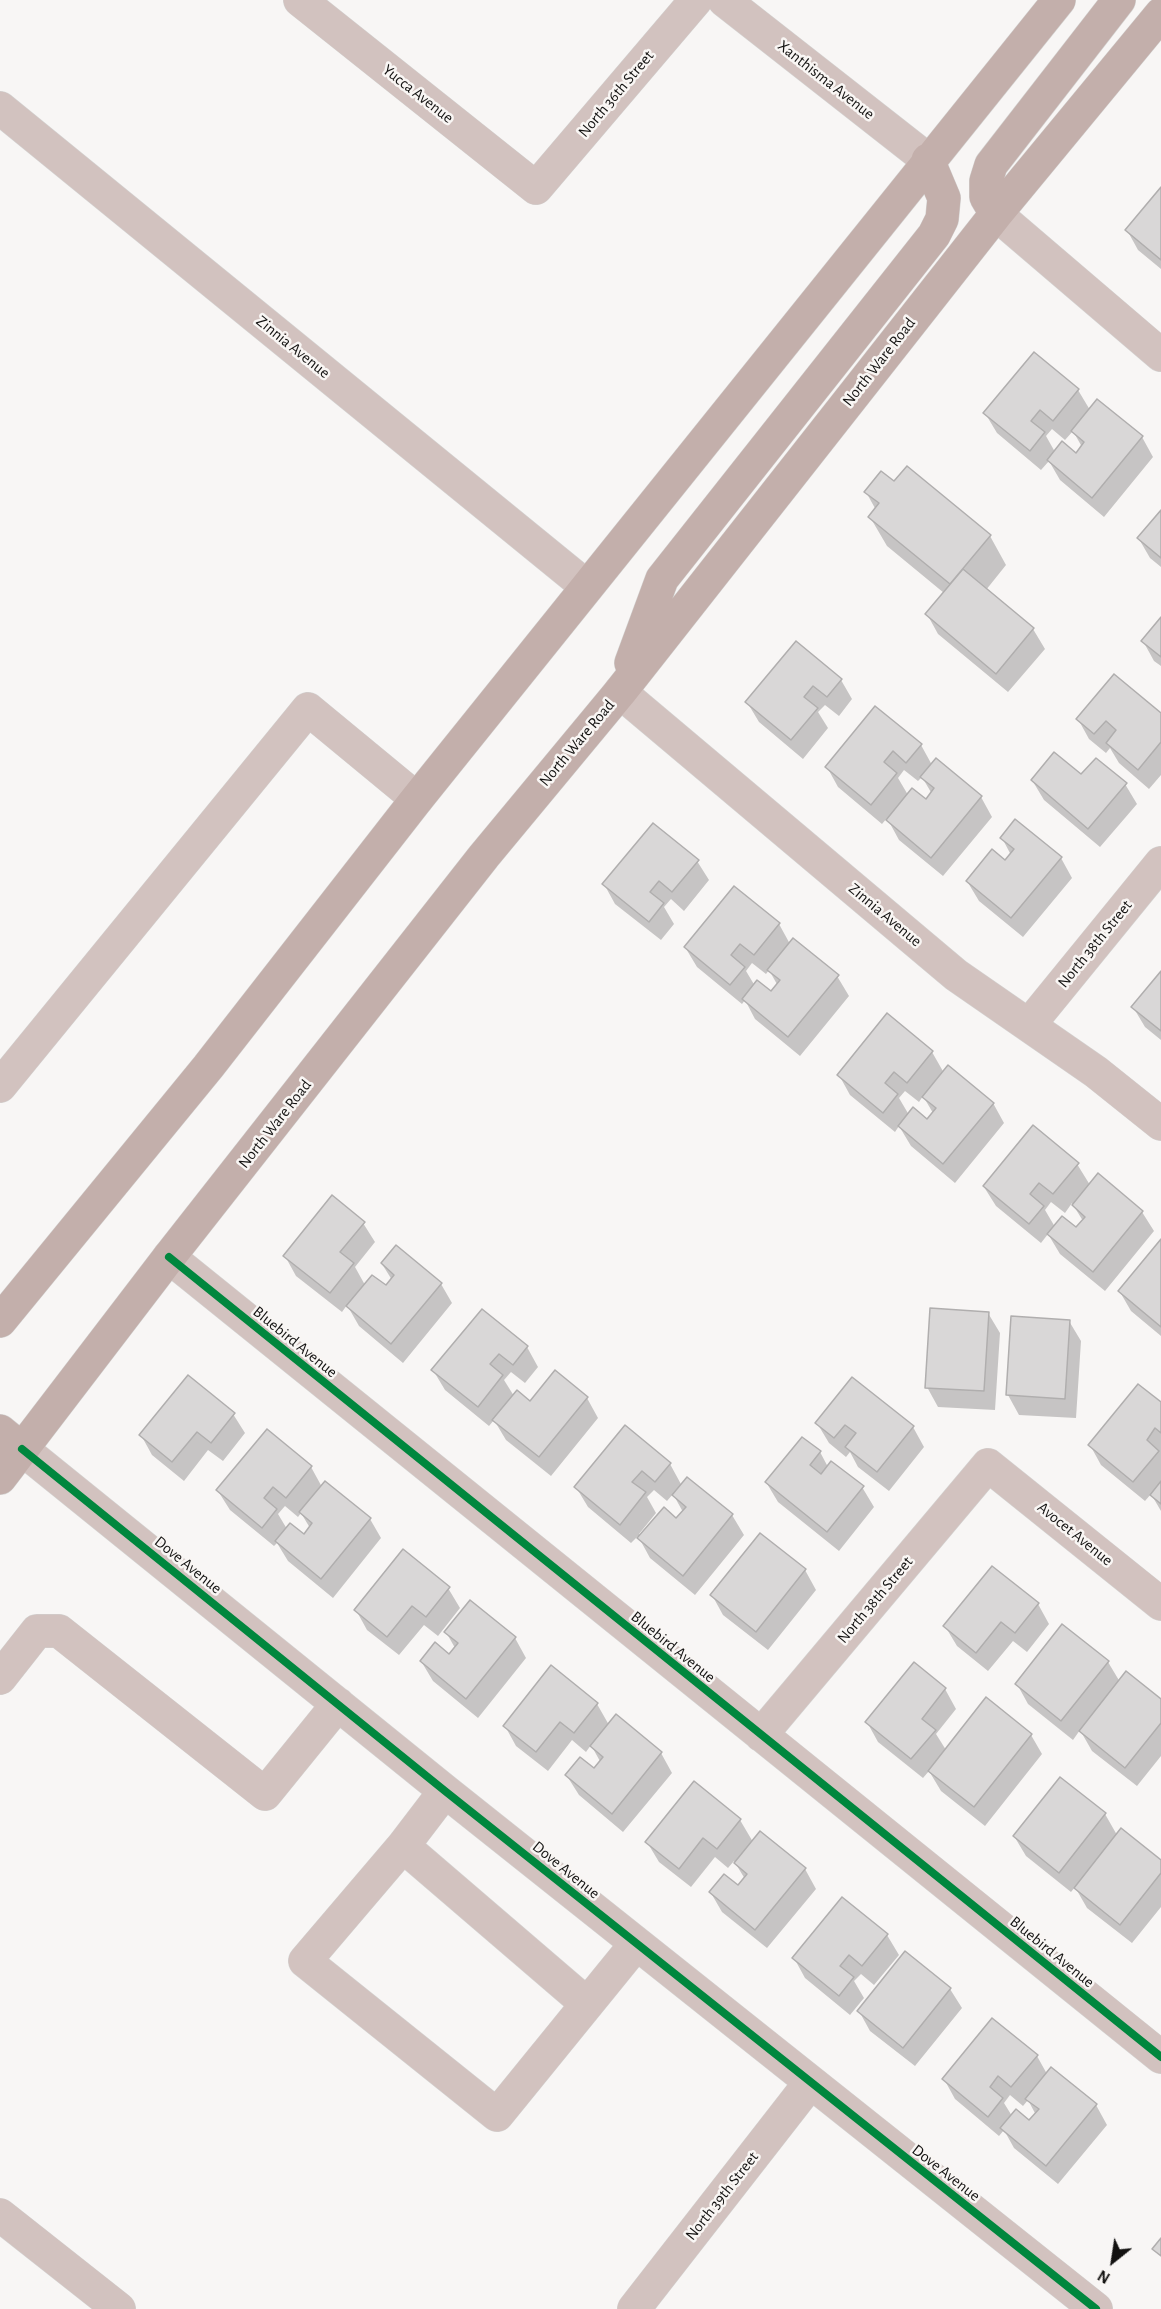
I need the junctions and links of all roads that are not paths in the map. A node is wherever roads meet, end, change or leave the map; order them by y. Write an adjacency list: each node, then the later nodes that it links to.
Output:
1 (300, 0): 9 (street, Yucca Avenue)
2 (696, 0): 9 (street, North 36th Street)
3 (724, 0): 8 (street, Xanthisma Avenue)
4 (1059, 0): 8 (main road)
5 (1119, 0): 10 (main road)
6 (1161, 14): 10 (main road, North Ware Road)
7 (0, 108): 12 (street, Zinnia Avenue)
8 (928, 160): 12 (main road); 13 (main road)
9 (536, 188)
10 (996, 214): 11 (street); 13 (main road, North Ware Road)
11 (1161, 355)
12 (586, 586): 14 (main road)
13 (620, 692): 16 (street, Zinnia Avenue); 19 (main road, North Ware Road)
14 (417, 799): 17 (street); 20 (main road)
15 (1161, 863): 16 (street, North 38th Street)
16 (1029, 1025): 18 (street, Zinnia Avenue)
17 (0, 1086)
18 (1161, 1124)
19 (169, 1257): 21 (main road, North Ware Road); 27 (street, Bluebird Avenue)
20 (0, 1321)
21 (11, 1440): 23 (main road, North Ware Road); 26 (street, Dove Avenue)
22 (988, 1465): 24 (street, Avocet Avenue); 27 (street, North 38th Street)
23 (0, 1478)
24 (1161, 1604)
25 (0, 1678): 26 (street)
26 (338, 1704): 28 (street, Dove Avenue)
27 (762, 1735): 32 (street, Bluebird Avenue)
28 (445, 1791): 29 (street); 30 (street, Dove Avenue)
29 (403, 1846): 31 (street); 31 (street)
30 (636, 1944): 31 (street); 33 (street, Dove Avenue)
31 (587, 2004)
32 (1161, 2057)
33 (810, 2083): 36 (street, North 39th Street); 37 (street, Dove Avenue)
34 (0, 2215): 35 (street)
35 (119, 2309)
36 (634, 2309)
37 (1096, 2309)

